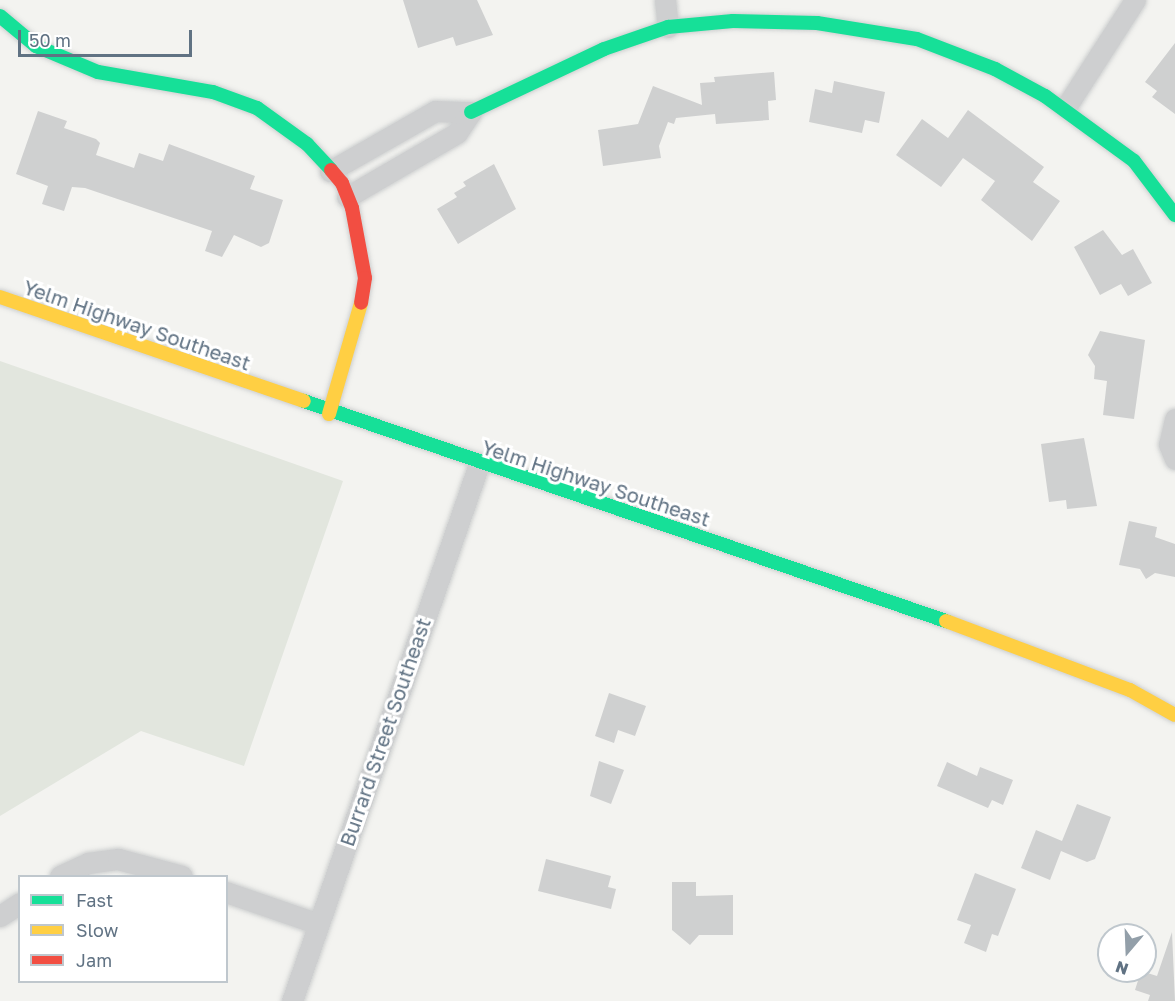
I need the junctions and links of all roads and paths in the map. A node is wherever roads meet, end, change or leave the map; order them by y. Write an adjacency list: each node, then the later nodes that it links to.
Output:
1 (665, 0): 4 (street)
2 (1135, 0): 5 (street)
3 (0, 16): 7 (street)
4 (668, 27): 5 (street); 6 (street)
5 (1066, 107): 9 (street)
6 (471, 112): 7 (street); 8 (street)
7 (330, 171): 8 (street)
8 (347, 197): 11 (street)
9 (1175, 215)
10 (0, 297): 11 (street, Yelm Highway Southeast)
11 (329, 414): 14 (street, Yelm Highway Southeast)
12 (1175, 419): 13 (street)
13 (1175, 459)
14 (479, 464): 15 (street, Yelm Highway Southeast); 21 (street, Burrard Street Southeast)
15 (1175, 715)
16 (62, 875): 17 (street)
17 (178, 875)
18 (228, 893): 21 (street)
19 (18, 904): 20 (street)
20 (0, 916)
21 (319, 924): 22 (street, Burrard Street Southeast)
22 (292, 1001)

